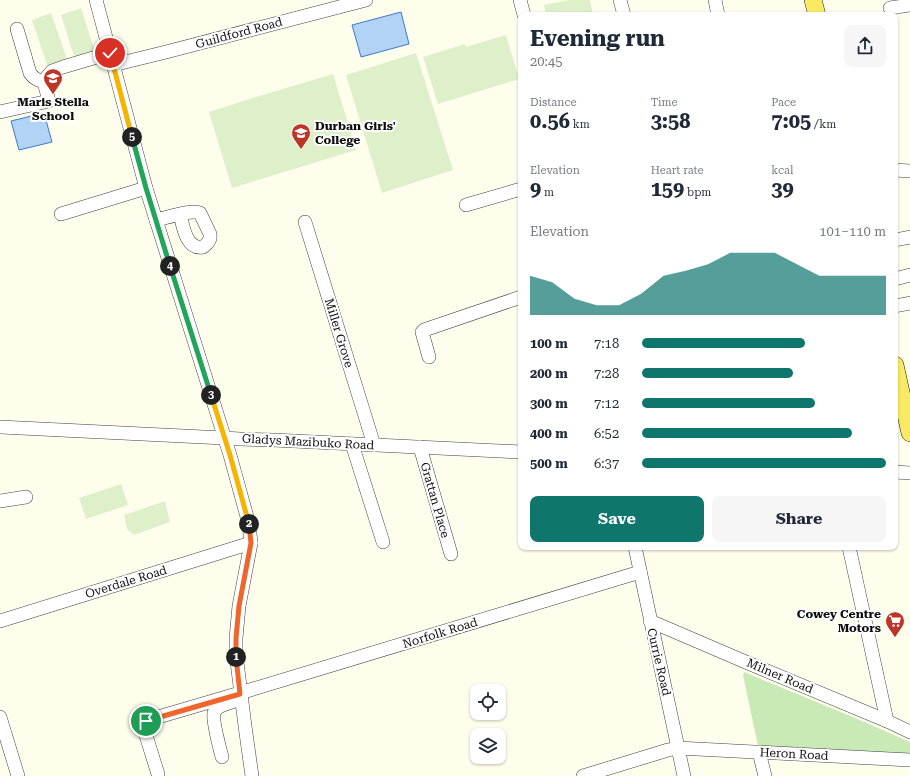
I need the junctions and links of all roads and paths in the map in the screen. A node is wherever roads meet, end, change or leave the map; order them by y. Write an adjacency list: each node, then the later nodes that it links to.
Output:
1 (96, 0): 14 (street)
2 (366, 0): 14 (street, Guildford Road)
3 (520, 0): 9 (street)
4 (620, 0): 10 (street)
5 (715, 0): 11 (street)
6 (813, 0): 12 (main road)
7 (910, 5): 8 (street)
8 (890, 8)
9 (523, 12)
10 (623, 12)
11 (717, 12)
12 (816, 12)
13 (18, 29): 15 (street)
14 (111, 59): 15 (street, Guildford Road); 19 (street)
15 (44, 82): 16 (street)
16 (0, 112)
17 (898, 170): 18 (street)
18 (910, 171)
19 (146, 188): 22 (street); 24 (street)
20 (518, 190): 21 (street)
21 (466, 205)
22 (62, 214)
23 (180, 214): 24 (street)
24 (156, 220): 37 (street)
25 (305, 222): 39 (street, Miller Grove)
26 (910, 237): 27 (street)
27 (898, 239)
28 (910, 275): 29 (street)
29 (898, 278)
30 (518, 298): 33 (street)
31 (910, 303): 32 (street)
32 (898, 305)
33 (429, 357)
34 (898, 379): 36 (main road)
35 (0, 427): 37 (street, Gladys Mazibuko Road)
36 (910, 430)
37 (224, 438): 38 (street, Gladys Mazibuko Road); 47 (street)
38 (352, 444): 39 (street, Gladys Mazibuko Road); 46 (street)
39 (374, 445): 40 (street, Gladys Mazibuko Road)
40 (420, 447): 41 (street, Gladys Mazibuko Road); 50 (street, Grattan Place)
41 (518, 452)
42 (898, 472): 43 (street)
43 (910, 473)
44 (26, 497): 45 (street)
45 (0, 502)
46 (382, 542)
47 (251, 543): 52 (street, Overdale Road); 54 (street)
48 (636, 550): 51 (street, Currie Road)
49 (850, 550): 56 (street)
50 (451, 554)
51 (640, 572): 53 (street, Currie Road); 54 (street, Norfolk Road)
52 (0, 621)
53 (650, 621): 56 (street, Milner Road); 58 (street, Currie Road)
54 (241, 696): 60 (street); 62 (street); 64 (street)
55 (0, 717): 63 (street)
56 (888, 721): 57 (street, Milner Road)
57 (910, 732)
58 (678, 748): 59 (street, Heron Road); 65 (street, Heron Road); 66 (street, Currie Road)
59 (759, 752): 61 (street, Heron Road); 67 (street)
60 (222, 757)
61 (910, 760)
62 (158, 774)
63 (18, 776)
64 (252, 776)
65 (583, 776)
66 (684, 776)
67 (765, 776)

